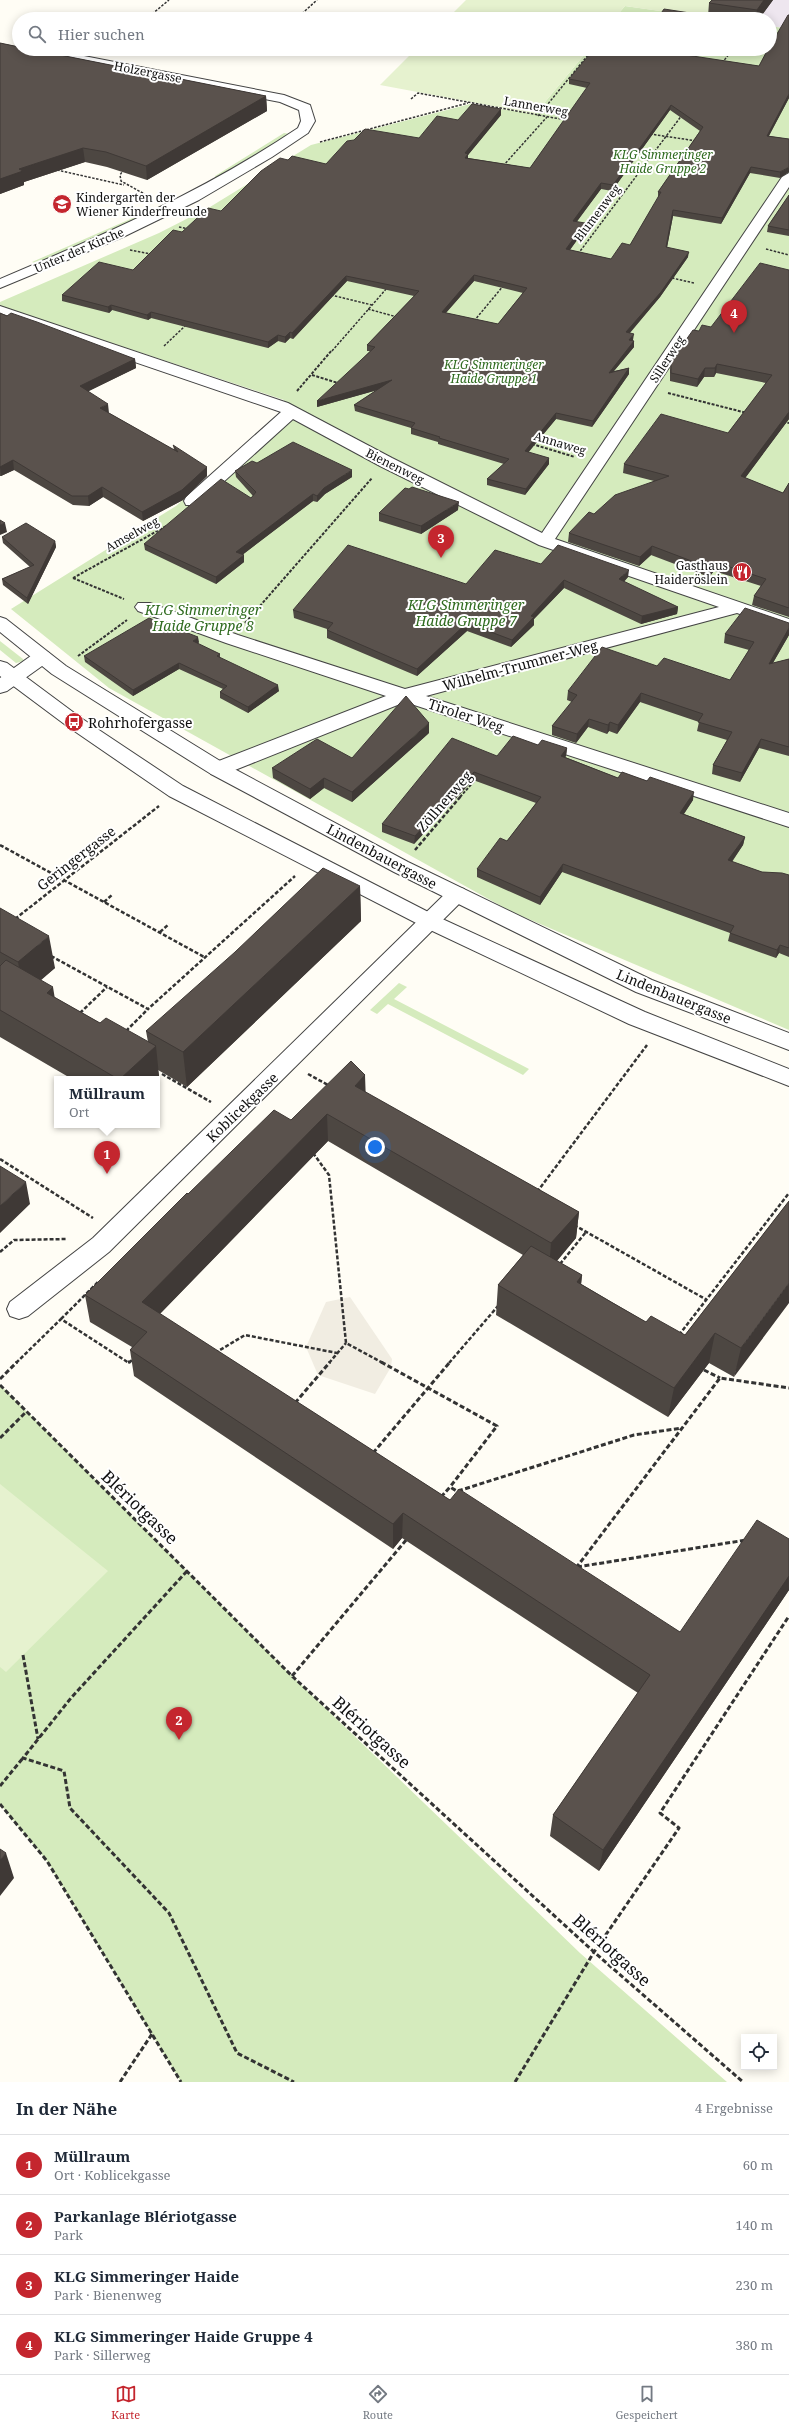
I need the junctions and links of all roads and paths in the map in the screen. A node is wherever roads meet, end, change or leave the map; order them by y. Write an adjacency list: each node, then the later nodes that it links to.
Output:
1 (169, 0): 3 (path)
2 (317, 0): 4 (path)
3 (154, 12)
4 (304, 12)
5 (64, 56): 9 (street, Holzergasse)
6 (587, 56): 13 (path)
7 (727, 56): 8 (path)
8 (718, 68)
9 (266, 96): 15 (street); 16 (street)
10 (411, 99): 11 (path, Lannerweg)
11 (469, 103): 13 (path, Lannerweg); 20 (path, Lannerweg)
12 (685, 111): 19 (path, Blumenweg)
13 (538, 116): 14 (path, Lannerweg)
14 (547, 117): 17 (path, Lannerweg); 23 (path)
15 (289, 120): 16 (street); 26 (street, Unter der Kirche)
16 (308, 121): 27 (street, Unter der Kirche)
17 (570, 121)
18 (644, 132): 19 (path)
19 (666, 136): 21 (path); 34 (path, Blumenweg)
20 (320, 137)
21 (704, 142)
22 (130, 166): 28 (path)
23 (501, 168)
24 (52, 169): 28 (path)
25 (789, 177): 42 (street, Sillerweg)
26 (204, 179): 27 (street); 29 (street, Unter der Kirche)
27 (218, 184): 40 (street, Unter der Kirche)
28 (127, 186): 29 (path)
29 (160, 202): 37 (street, Unter der Kirche)
30 (173, 226): 31 (path)
31 (196, 231)
32 (124, 248): 35 (path)
33 (570, 252): 34 (path)
34 (578, 254): 36 (path)
35 (155, 255)
36 (585, 256)
37 (0, 271)
38 (665, 276): 42 (path)
39 (509, 280): 48 (path)
40 (0, 284)
41 (390, 284): 44 (path)
42 (714, 288): 53 (street, Sillerweg)
43 (325, 294): 44 (path)
44 (372, 305): 45 (path)
45 (368, 309): 47 (path); 51 (path)
46 (0, 311): 50 (street, Bienenweg)
47 (404, 319)
48 (472, 322)
49 (188, 323): 50 (path)
50 (148, 361): 54 (street, Bienenweg)
51 (312, 375): 52 (path); 54 (path)
52 (342, 384)
53 (648, 388): 55 (path); 60 (street, Sillerweg)
54 (287, 409): 59 (street, Bienenweg); 61 (street)
55 (752, 414)
56 (782, 421): 57 (path)
57 (789, 423)
58 (529, 443): 60 (path, Annaweg)
59 (386, 462): 62 (street, Bienenweg); 67 (path)
60 (597, 464): 62 (street, Sillerweg)
61 (192, 501): 63 (path, Amselweg)
62 (546, 541): 64 (street, Bienenweg)
63 (144, 607): 67 (street, Tiroler Weg); 68 (path)
64 (735, 608): 66 (street, Bienenweg); 71 (street, Wilhelm-Trummer-Weg)
65 (0, 623): 69 (street, Lindenbauergasse)
66 (789, 625)
67 (232, 639): 71 (street, Tiroler Weg)
68 (82, 653)
69 (42, 657): 70 (street); 72 (street, Lindenbauergasse)
70 (4, 677): 83 (street)
71 (405, 695): 72 (street, Wilhelm-Trummer-Weg); 75 (street, Tiroler Weg)
72 (218, 769): 77 (street, Lindenbauergasse)
73 (482, 772): 77 (path, Zöllnerweg)
74 (164, 802): 79 (path, Geringergasse)
75 (789, 820)
76 (0, 845): 79 (path)
77 (401, 867): 80 (street, Lindenbauergasse)
78 (296, 874): 88 (path)
79 (64, 880): 82 (path); 84 (path, Geringergasse)
80 (457, 894): 83 (street, Koblicekgasse); 94 (street, Lindenbauergasse)
81 (112, 895): 82 (path)
82 (104, 902): 86 (path)
83 (431, 922): 97 (street); 113 (street, Koblicekgasse)
84 (8, 924)
85 (169, 924): 86 (path)
86 (160, 932): 88 (path)
87 (44, 952): 89 (path)
88 (206, 958): 90 (path)
89 (107, 987): 90 (path); 91 (path)
90 (148, 1009): 92 (path)
91 (76, 1017)
92 (122, 1035)
93 (649, 1042): 103 (path)
94 (789, 1042)
95 (310, 1067): 98 (path)
96 (162, 1074): 99 (path)
97 (789, 1078)
98 (332, 1088)
99 (212, 1103)
100 (310, 1151): 116 (path)
101 (0, 1159): 104 (path)
102 (789, 1193): 111 (path)
103 (536, 1194)
104 (99, 1222)
105 (572, 1224): 106 (path)
106 (586, 1232): 109 (path); 111 (path)
107 (68, 1239): 108 (path)
108 (0, 1252)
109 (558, 1266)
110 (101, 1279): 114 (path)
111 (707, 1300): 115 (path)
112 (502, 1303): 124 (path)
113 (19, 1309)
114 (61, 1319): 118 (path); 122 (path)
115 (676, 1339)
116 (346, 1343): 117 (path); 124 (path)
117 (337, 1353): 119 (path); 126 (path)
118 (138, 1354)
119 (210, 1356)
120 (704, 1370): 121 (path)
121 (720, 1378): 125 (path); 128 (path)
122 (0, 1379)
123 (0, 1385): 127 (path, Blériotgasse)
124 (429, 1387): 130 (path); 131 (path)
125 (789, 1388)
126 (291, 1408)
127 (25, 1413): 129 (path); 139 (path, Blériotgasse)
128 (682, 1428): 132 (path); 138 (path)
129 (0, 1438)
130 (369, 1458)
131 (450, 1487): 132 (path); 134 (path)
132 (457, 1491): 133 (path)
133 (463, 1496)
134 (437, 1502)
135 (409, 1537): 143 (path)
136 (745, 1546): 138 (path)
137 (570, 1563): 138 (path)
138 (576, 1568): 140 (path)
139 (187, 1571): 143 (path, Blériotgasse); 144 (path)
140 (583, 1572)
141 (789, 1616): 148 (path)
142 (23, 1655): 144 (path)
143 (292, 1676): 148 (path, Blériotgasse)
144 (38, 1740): 145 (path)
145 (23, 1758): 146 (path); 152 (path)
146 (0, 1786)
147 (0, 1804): 149 (path)
148 (594, 1952): 153 (path); 154 (path, Blériotgasse)
149 (152, 2034): 150 (path); 151 (path)
150 (120, 2082)
151 (181, 2082)
152 (294, 2082)
153 (515, 2082)
154 (743, 2082)

